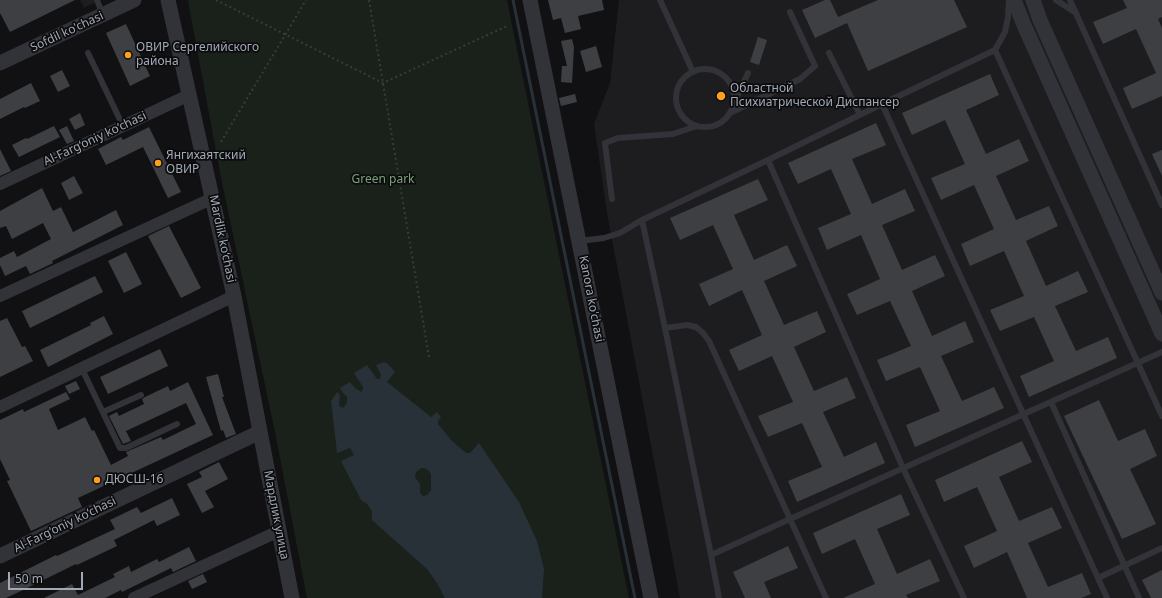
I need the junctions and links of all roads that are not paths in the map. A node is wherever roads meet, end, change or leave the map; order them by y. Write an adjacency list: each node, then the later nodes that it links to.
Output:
1 (97, 0): 13 (lane)
2 (134, 0): 13 (street, Sofdil ko'chasi)
3 (168, 0): 20 (street, Mardlik ko‘chasi)
4 (530, 0): 33 (street, Kanora ko'chasi)
5 (660, 0): 18 (lane)
6 (1009, 0): 14 (lane)
7 (1014, 0): 38 (street)
8 (1033, 0): 34 (street)
9 (1056, 0): 12 (lane)
10 (1070, 0): 12 (lane)
11 (790, 12): 23 (lane)
12 (1076, 13): 31 (lane)
13 (103, 15): 17 (street, Sofdil ko'chasi)
14 (995, 50): 22 (lane); 40 (lane)
15 (88, 53): 25 (lane)
16 (829, 53): 24 (lane)
17 (0, 63)
18 (693, 72): 21 (lane); 26 (lane)
19 (748, 73): 21 (lane)
20 (189, 95): 25 (street, Al-Farg‘oniy ko‘chasi); 29 (street, Mardlik ko‘chasi)
21 (733, 104): 23 (lane)
22 (882, 104): 24 (lane); 46 (lane)
23 (730, 113): 26 (lane)
24 (860, 115): 27 (lane)
25 (123, 126): 28 (street, Al-Farg‘oniy ko‘chasi)
26 (697, 126): 30 (lane)
27 (768, 160): 32 (lane); 50 (lane)
28 (0, 184)
29 (213, 198): 35 (street); 36 (street, Mardlik ko‘chasi)
30 (612, 199)
31 (1162, 205)
32 (642, 220): 33 (lane); 37 (lane)
33 (579, 241): 60 (street, Kanora ko'chasi)
34 (1162, 293)
35 (0, 296)
36 (234, 296): 41 (street); 49 (street, Mardlik ko‘chasi)
37 (665, 328): 51 (lane); 54 (lane)
38 (1162, 334)
39 (1162, 352): 40 (lane)
40 (1138, 363): 43 (lane); 47 (lane)
41 (82, 368): 44 (street); 45 (lane)
42 (141, 395): 45 (lane)
43 (1051, 402): 46 (lane); 56 (lane)
44 (0, 408)
45 (103, 412): 48 (lane)
46 (1023, 414): 50 (lane); 57 (lane)
47 (1162, 416)
48 (177, 424)
49 (260, 432): 52 (street, Мардлик улица); 55 (street, Al-Farg‘oniy ko‘chasi)
50 (903, 468): 51 (lane); 63 (lane)
51 (790, 519): 54 (lane); 62 (lane)
52 (279, 532): 58 (street); 59 (street, Мардлик улица)
53 (1162, 548): 56 (lane)
54 (711, 555): 61 (lane)
55 (0, 556)
56 (1124, 565): 57 (lane); 65 (lane)
57 (1098, 578): 64 (lane)
58 (134, 598)
59 (292, 598)
60 (651, 598)
61 (719, 598)
62 (826, 598)
63 (964, 598)
64 (1107, 598)
65 (1139, 598)

